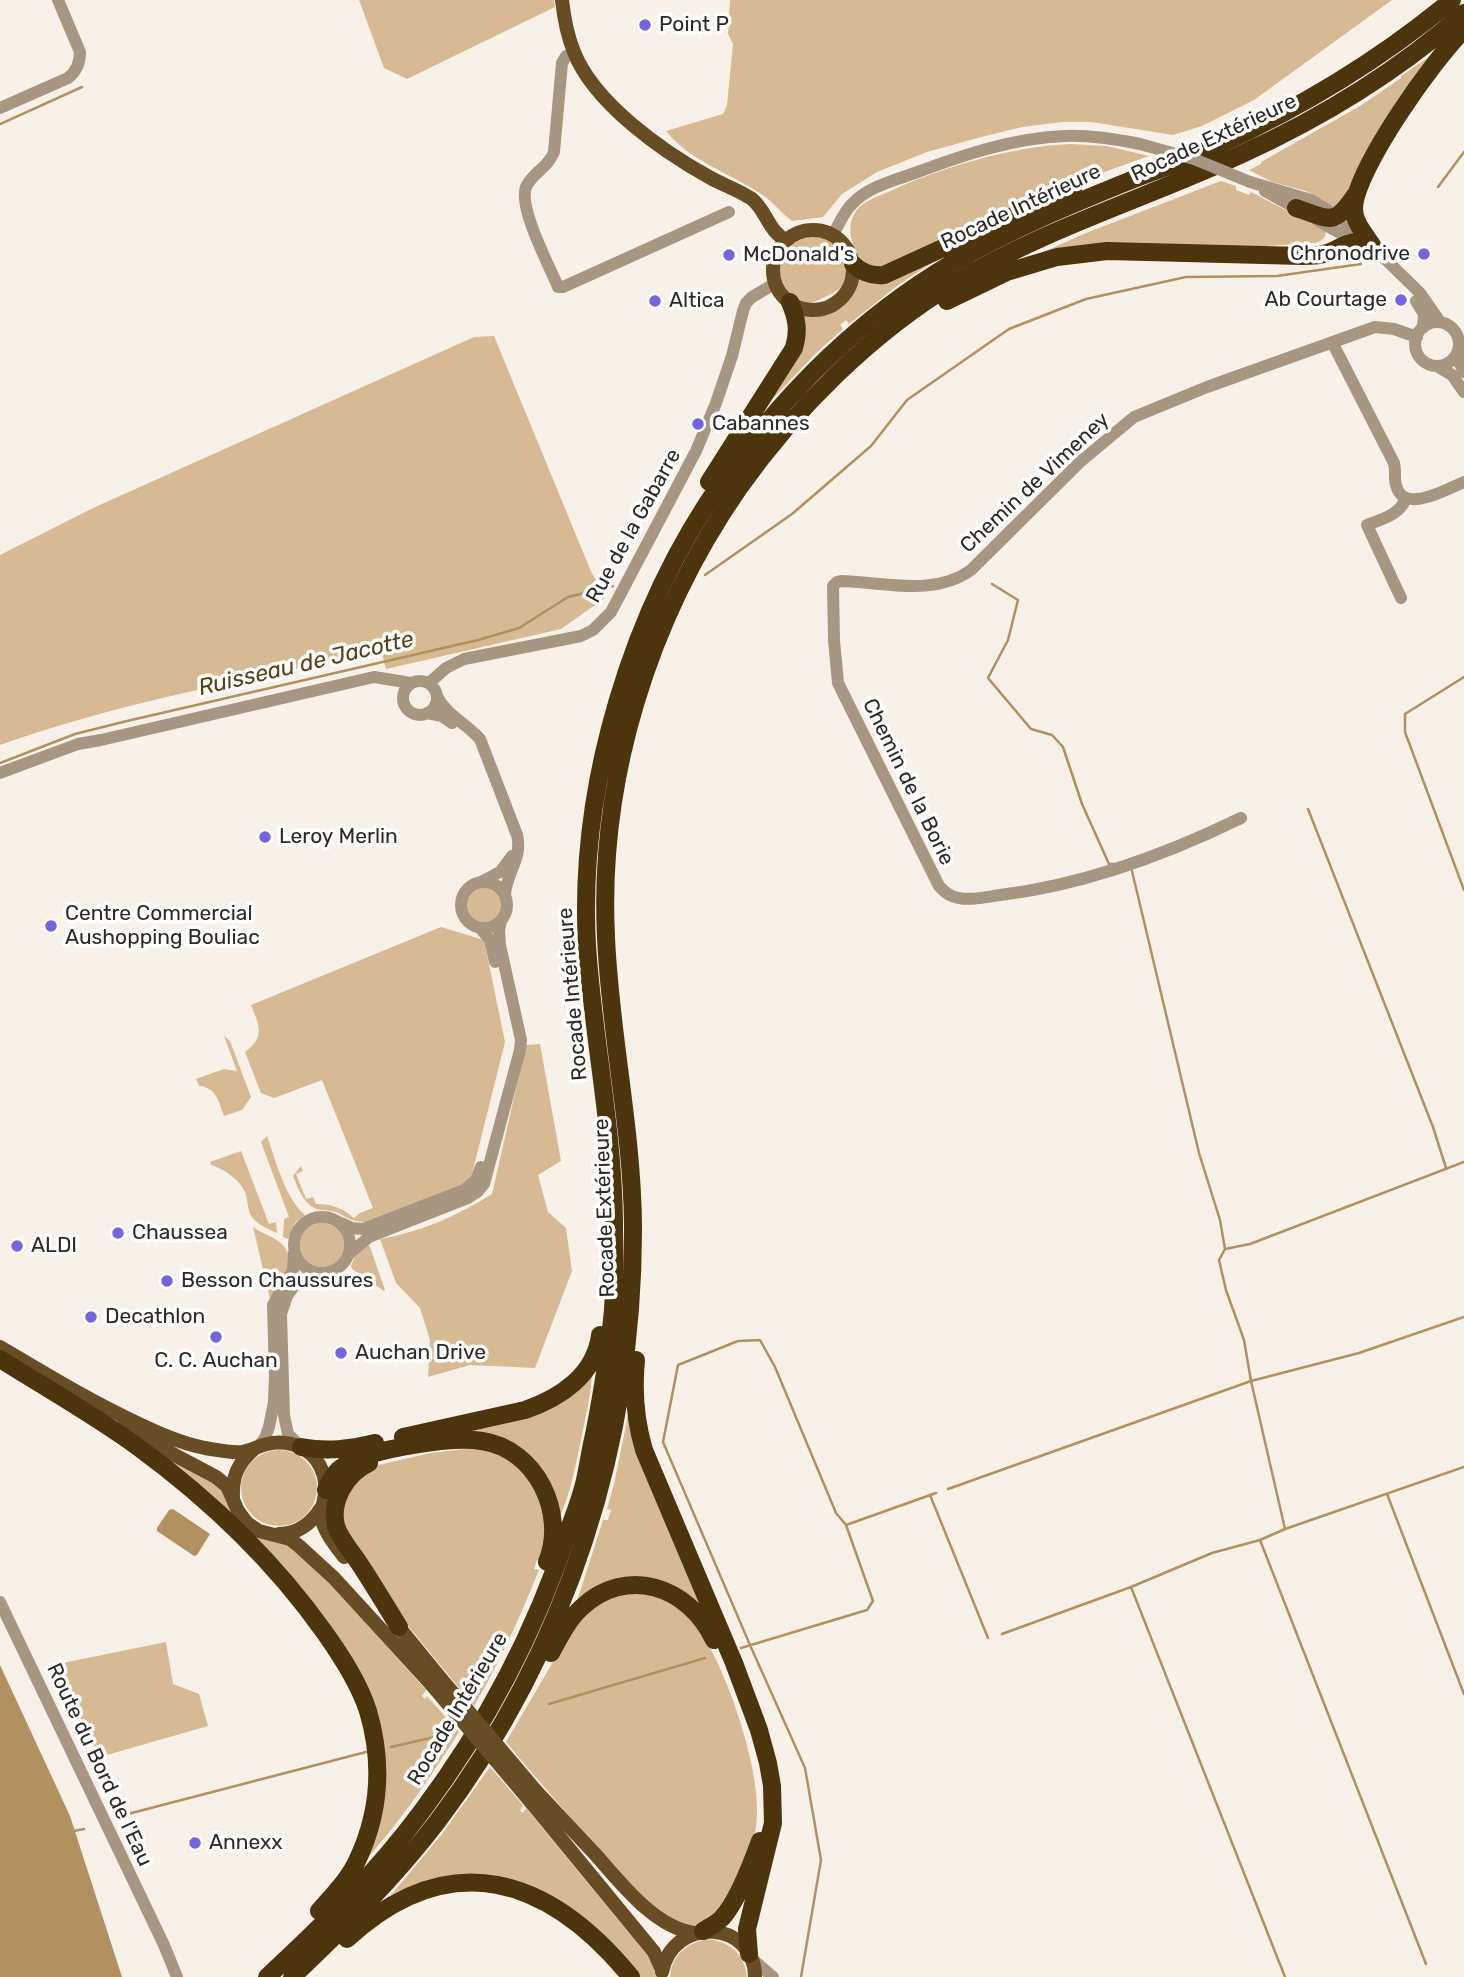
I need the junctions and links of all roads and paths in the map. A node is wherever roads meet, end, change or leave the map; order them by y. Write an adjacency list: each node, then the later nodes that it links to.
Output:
1 (58, 0): 7 (street)
2 (562, 0): 6 (main road)
3 (1452, 0): 8 (highway, Rocade Intérieure)
4 (1464, 13): 20 (highway, Rocade Extérieure)
5 (1464, 30): 10 (highway)
6 (574, 53): 12 (street); 15 (main road)
7 (0, 108)
8 (1139, 177): 17 (highway); 33 (highway, Rocade Intérieure)
9 (1250, 182): 11 (street); 13 (street); 14 (street, bridge)
10 (1356, 194): 13 (highway); 16 (highway)
11 (1296, 208): 13 (highway); 16 (street)
12 (729, 212)
13 (1338, 216): 16 (street)
14 (833, 234): 15 (main road); 17 (main road)
15 (785, 241): 18 (main road)
16 (1365, 245): 20 (highway); 21 (street); 22 (street)
17 (853, 264): 19 (main road)
18 (776, 283): 19 (main road); 36 (street, Rue de la Gabarre)
19 (790, 302): 33 (highway)
20 (915, 310): 49 (highway, Rocade Extérieure)
21 (1440, 322): 22 (street); 23 (street)
22 (1420, 332): 24 (street, Chemin de Vimeney); 26 (street)
23 (1461, 334): 25 (street)
24 (1332, 342): 30 (street); 31 (street, Chemin de Vimeney)
25 (1458, 350): 26 (street); 27 (street)
26 (1437, 366): 28 (street)
27 (1464, 372)
28 (1464, 392)
29 (1464, 482): 30 (street)
30 (1406, 498): 32 (street)
31 (833, 586): 43 (street, Chemin de la Borie)
32 (1401, 598)
33 (647, 617): 48 (highway, Rocade Intérieure)
34 (363, 681): 35 (street); 38 (street); 40 (street)
35 (411, 683): 36 (street); 38 (street)
36 (429, 683): 37 (street)
37 (437, 696): 39 (street); 45 (street)
38 (403, 700): 39 (street)
39 (427, 713): 44 (street)
40 (101, 740): 41 (street); 42 (street)
41 (0, 773)
42 (0, 782)
43 (1241, 818)
44 (481, 882): 45 (street); 47 (street)
45 (505, 895): 46 (street)
46 (501, 921): 47 (street); 52 (street)
47 (480, 928): 50 (street)
48 (614, 1220): 57 (highway); 65 (highway, Rocade Intérieure)
49 (633, 1222): 66 (highway, Rocade Extérieure); 69 (highway)
50 (341, 1223): 51 (street); 52 (street)
51 (295, 1253): 53 (street); 58 (street)
52 (350, 1253): 53 (street)
53 (320, 1274): 57 (street)
54 (0, 1347): 58 (main road)
55 (0, 1359): 59 (main road); 72 (highway)
56 (449, 1441): 60 (highway); 63 (highway); 65 (highway)
57 (301, 1447): 58 (main road); 60 (main road)
58 (256, 1448): 59 (main road)
59 (233, 1497): 61 (main road)
60 (324, 1498): 61 (main road); 63 (main road)
61 (274, 1535): 64 (main road)
62 (0, 1602): 71 (street, Route du Bord de l'Eau)
63 (399, 1628): 64 (main road)
64 (434, 1679): 67 (main road, bridge)
65 (489, 1708): 73 (highway, Rocade Intérieure)
66 (500, 1729): 68 (highway); 74 (highway, Rocade Extérieure)
67 (533, 1796): 68 (main road); 70 (main road)
68 (698, 1932): 69 (main road); 70 (main road)
69 (751, 1957): 77 (main road); 78 (street)
70 (662, 1973)
71 (177, 1977)
72 (258, 1977)
73 (267, 1977)
74 (292, 1977)
75 (302, 1977): 76 (highway)
76 (631, 1977)
77 (755, 1977)
78 (773, 1977)

